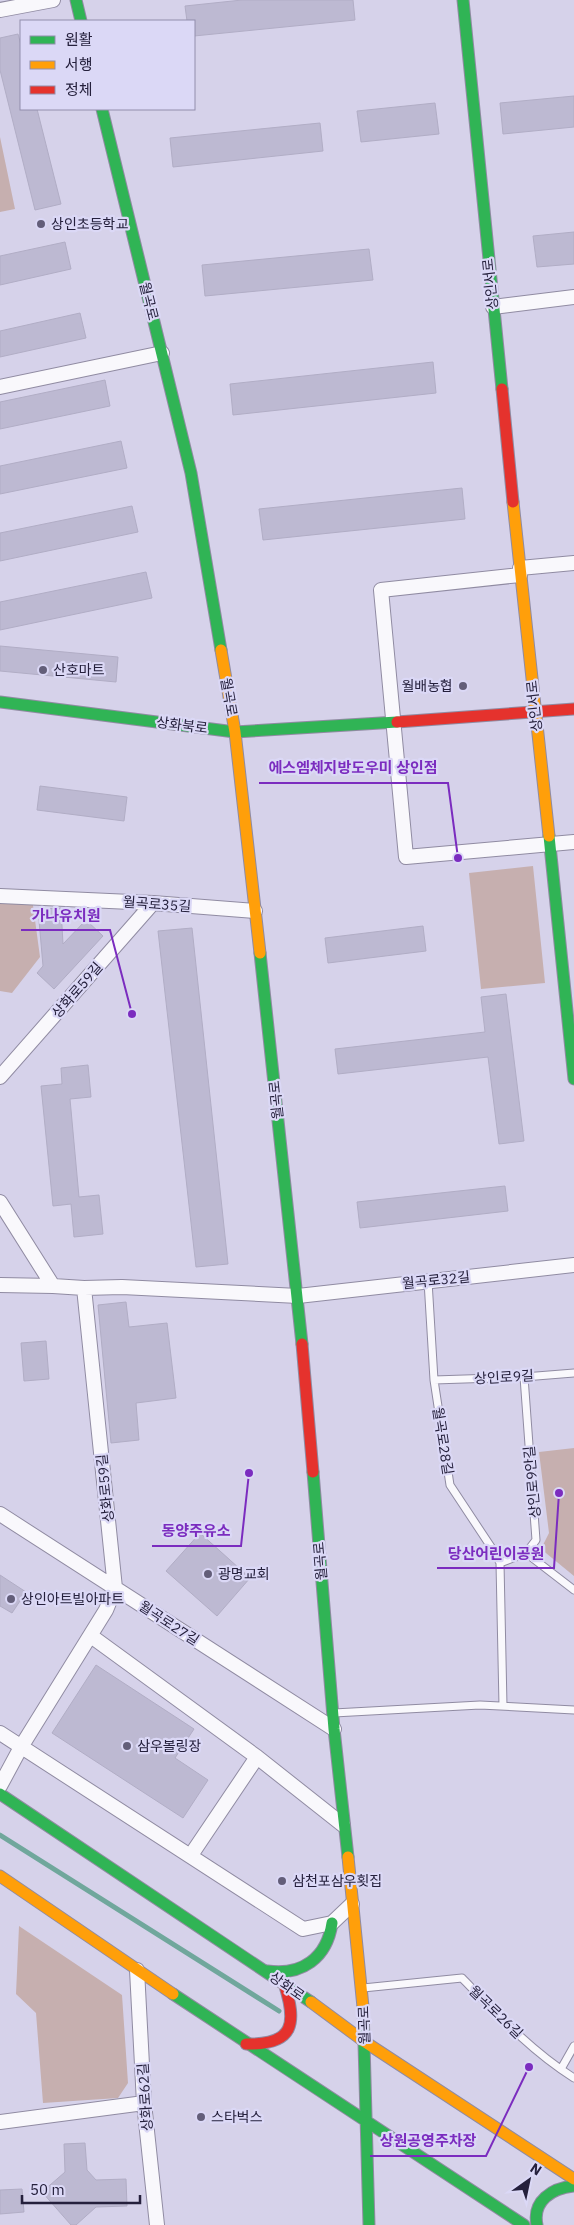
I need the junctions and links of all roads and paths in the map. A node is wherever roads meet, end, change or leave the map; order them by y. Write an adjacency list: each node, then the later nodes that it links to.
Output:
1 (53, 0): 4 (street)
2 (76, 0): 5 (main road)
3 (463, 0): 8 (main road, 상인서로)
4 (0, 10)
5 (81, 20)
6 (102, 110): 9 (main road, 월곡로)
7 (574, 297): 8 (street)
8 (493, 307): 12 (main road, 상인서로)
9 (162, 353): 10 (street); 17 (main road, 월곡로)
10 (0, 386)
11 (574, 562): 12 (street)
12 (520, 572): 15 (main road, 상인서로); 16 (street)
13 (0, 702): 17 (main road, 상화북로)
14 (574, 709): 15 (main road, 상화북로)
15 (535, 713): 16 (main road, 상화북로); 19 (main road, 상인서로)
16 (395, 722): 17 (main road, 상화북로); 19 (street)
17 (234, 732): 22 (main road, 월곡로)
18 (574, 842): 19 (street)
19 (549, 845): 23 (main road, 상인서로)
20 (0, 896): 21 (street, 월곡로35길)
21 (153, 903): 22 (street, 월곡로35길); 24 (street, 상화로59길)
22 (255, 911): 32 (main road, 월곡로)
23 (573, 1059): 25 (main road, 상인서로)
24 (0, 1076)
25 (574, 1079)
26 (0, 1202): 30 (street)
27 (574, 1265): 28 (street, 월곡로32길)
28 (428, 1281): 32 (street, 월곡로32길); 35 (lane, 월곡로28길)
29 (0, 1285): 30 (street)
30 (53, 1286): 31 (street)
31 (84, 1288): 32 (street); 39 (street, 상화로59길)
32 (298, 1296): 44 (main road, 월곡로)
33 (574, 1372): 34 (lane, 상인로9길)
34 (524, 1377): 35 (lane, 상인로9길); 37 (lane, 상인로9안길)
35 (434, 1380): 38 (lane, 월곡로28길)
36 (1, 1514): 39 (street, 월곡로27길)
37 (526, 1553): 38 (lane); 40 (lane)
38 (500, 1563): 42 (lane, 월곡로28길)
39 (115, 1588): 41 (street, 상화로59길); 45 (street, 월곡로27길)
40 (574, 1590)
41 (91, 1636): 47 (street, 상화로59길); 48 (street)
42 (502, 1706): 43 (lane); 44 (lane)
43 (574, 1710)
44 (333, 1713): 45 (main road, 월곡로)
45 (334, 1729): 51 (main road, 월곡로)
46 (0, 1732): 47 (street)
47 (21, 1746): 49 (street, 상화로59길); 52 (street)
48 (257, 1757): 51 (street); 52 (street)
49 (0, 1786)
50 (0, 1794): 57 (main road, 상화로)
51 (343, 1825): 54 (main road, 월곡로)
52 (191, 1855): 55 (street)
53 (0, 1876): 56 (main road)
54 (352, 1904): 55 (street); 59 (main road, 월곡로)
55 (332, 1923): 57 (main road)
56 (137, 1970): 61 (main road); 65 (street, 상화로62길)
57 (267, 1971): 58 (main road, 상화로)
58 (284, 1983): 60 (main road, 상화로); 61 (main road)
59 (363, 1988): 60 (main road, 월곡로); 63 (lane, 월곡로26길)
60 (365, 2042): 66 (main road, 월곡로); 68 (main road, 상화로)
61 (246, 2044): 66 (main road)
62 (574, 2046): 63 (lane)
63 (561, 2070): 64 (lane, 월곡로26길)
64 (574, 2078)
65 (144, 2103): 67 (street); 70 (street, 상화로62길)
66 (367, 2120): 71 (main road, 월곡로); 72 (main road)
67 (0, 2122)
68 (574, 2179)
69 (574, 2186): 73 (main road)
70 (157, 2225)
71 (369, 2225)
72 (524, 2225)
73 (537, 2225)

